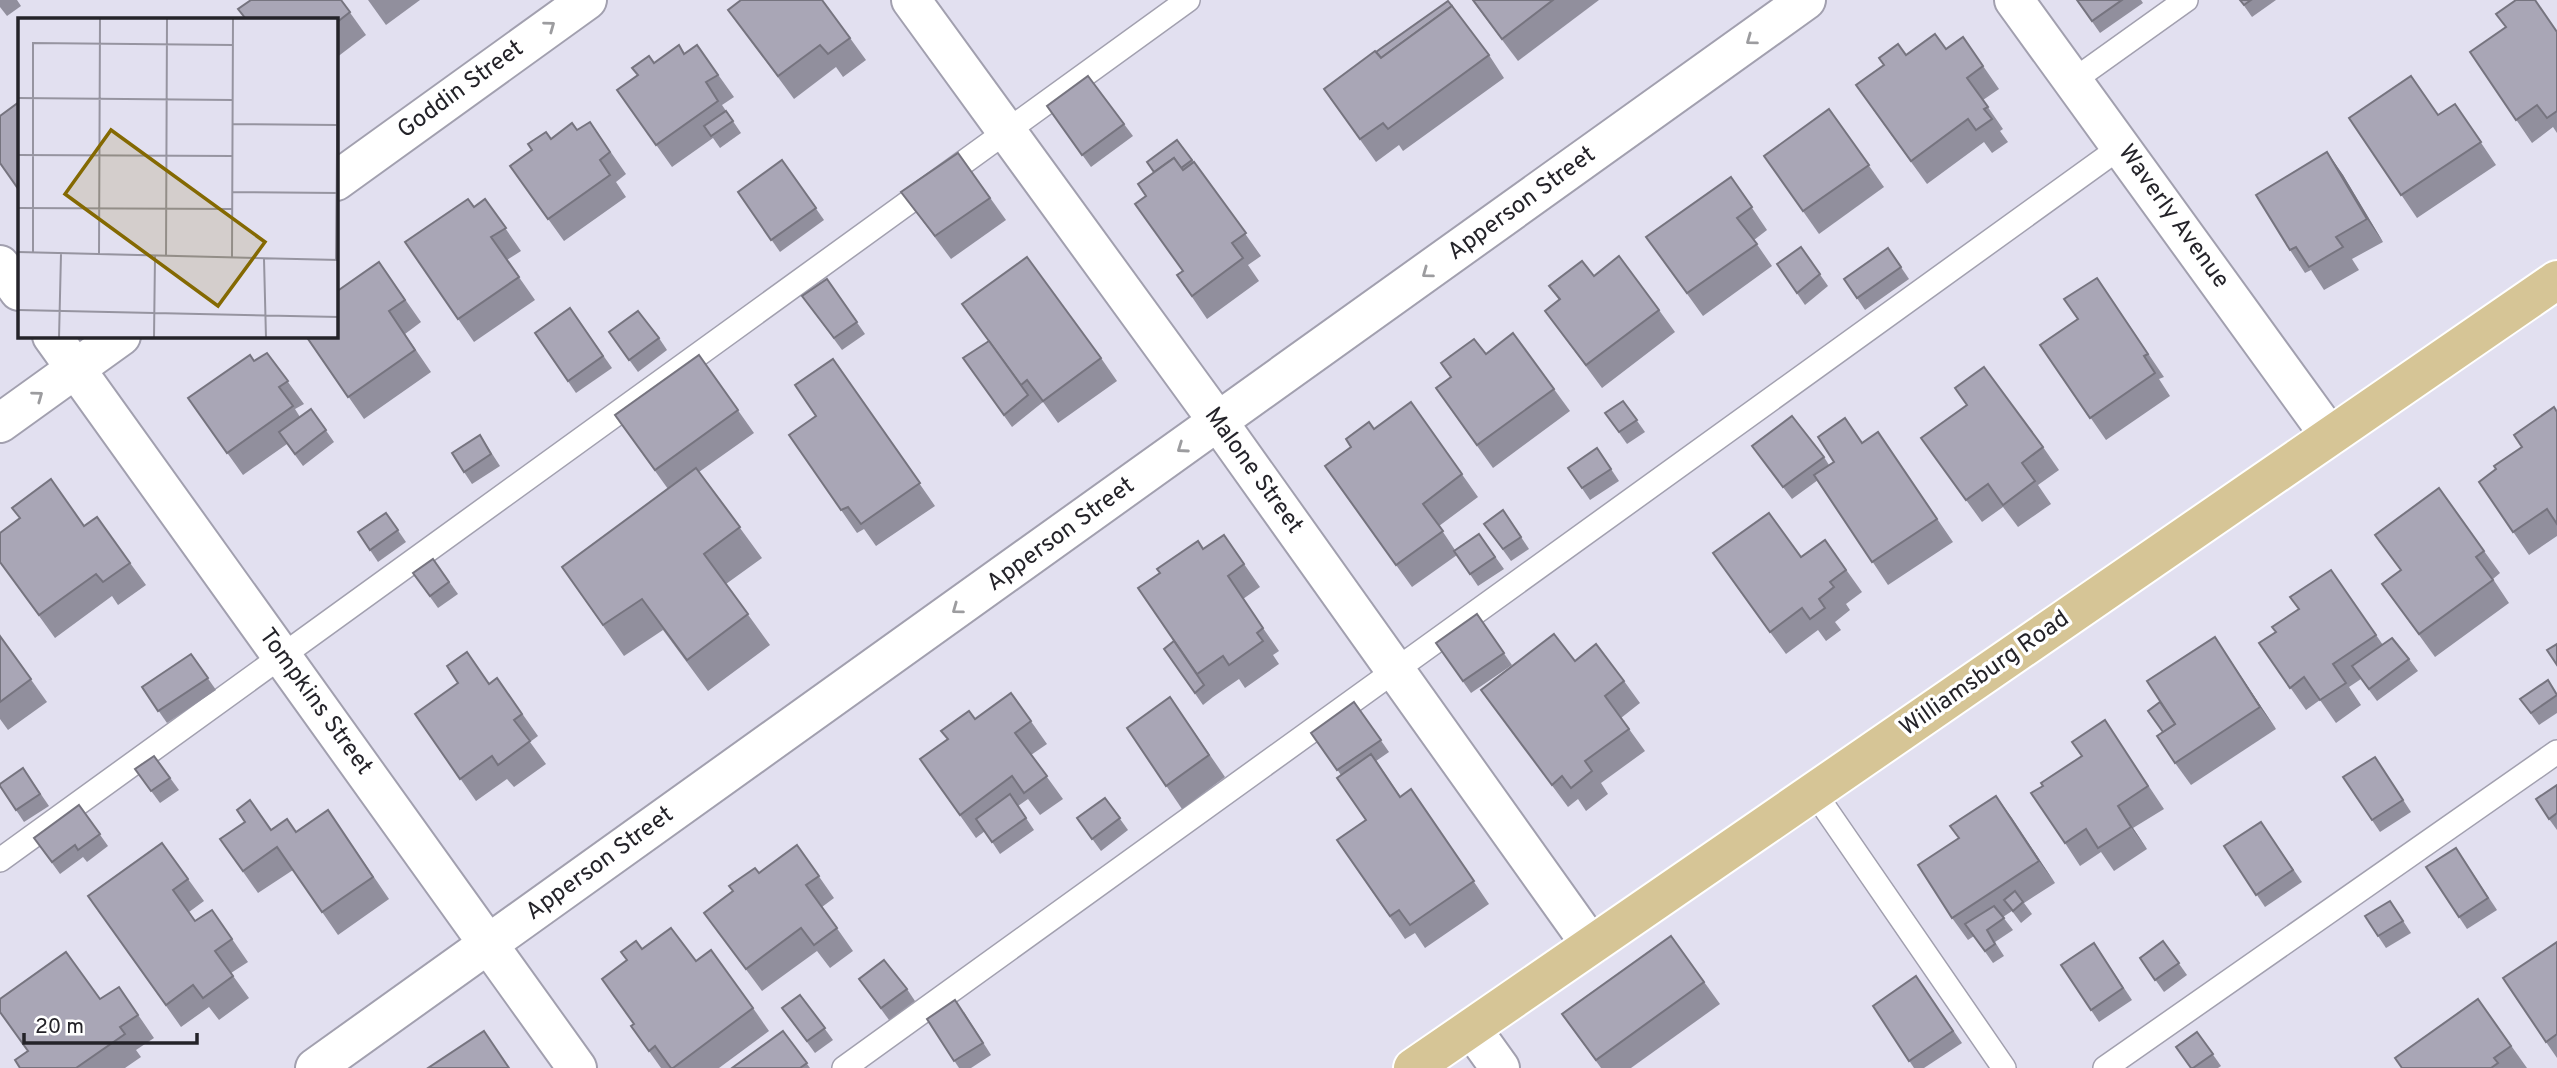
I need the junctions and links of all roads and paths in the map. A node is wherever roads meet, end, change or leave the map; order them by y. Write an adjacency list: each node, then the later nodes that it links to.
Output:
1 (587, 0): 10 (street, Goddin Street, one-way to 1)
2 (911, 0): 8 (street, Malone Street)
3 (1188, 0): 8 (lane)
4 (1806, 0): 17 (street, Apperson Street, one-way to 17)
5 (2014, 0): 7 (street, Waverly Avenue)
6 (2186, 0): 7 (lane)
7 (2074, 80): 9 (street, Waverly Avenue)
8 (1006, 130): 17 (street, Malone Street); 20 (lane)
9 (2122, 146): 19 (street, Waverly Avenue); 21 (lane)
10 (338, 180)
11 (0, 265): 13 (street)
12 (2557, 280): 19 (main road, Williamsburg Road)
13 (18, 290)
14 (53, 338): 16 (street, Tompkins Street)
15 (118, 338): 16 (street)
16 (76, 369): 18 (street, one-way to 16); 20 (street, Tompkins Street)
17 (1219, 422): 21 (street, Malone Street); 25 (street, Apperson Street, one-way to 25)
18 (0, 423)
19 (2330, 436): 23 (main road, Williamsburg Road)
20 (283, 657): 24 (lane); 25 (street, Tompkins Street)
21 (1396, 669): 26 (street, Malone Street); 30 (lane)
22 (2557, 752): 34 (lane)
23 (1814, 792): 26 (main road, Williamsburg Road); 33 (lane)
24 (0, 860)
25 (488, 943): 28 (street, Apperson Street); 29 (street, Tompkins Street)
26 (1591, 945): 27 (main road, Williamsburg Road)
27 (1472, 1029): 31 (main road, Williamsburg Road); 32 (street)
28 (315, 1068)
29 (577, 1068)
30 (844, 1068)
31 (1413, 1068)
32 (1500, 1068)
33 (2004, 1068)
34 (2105, 1068)

